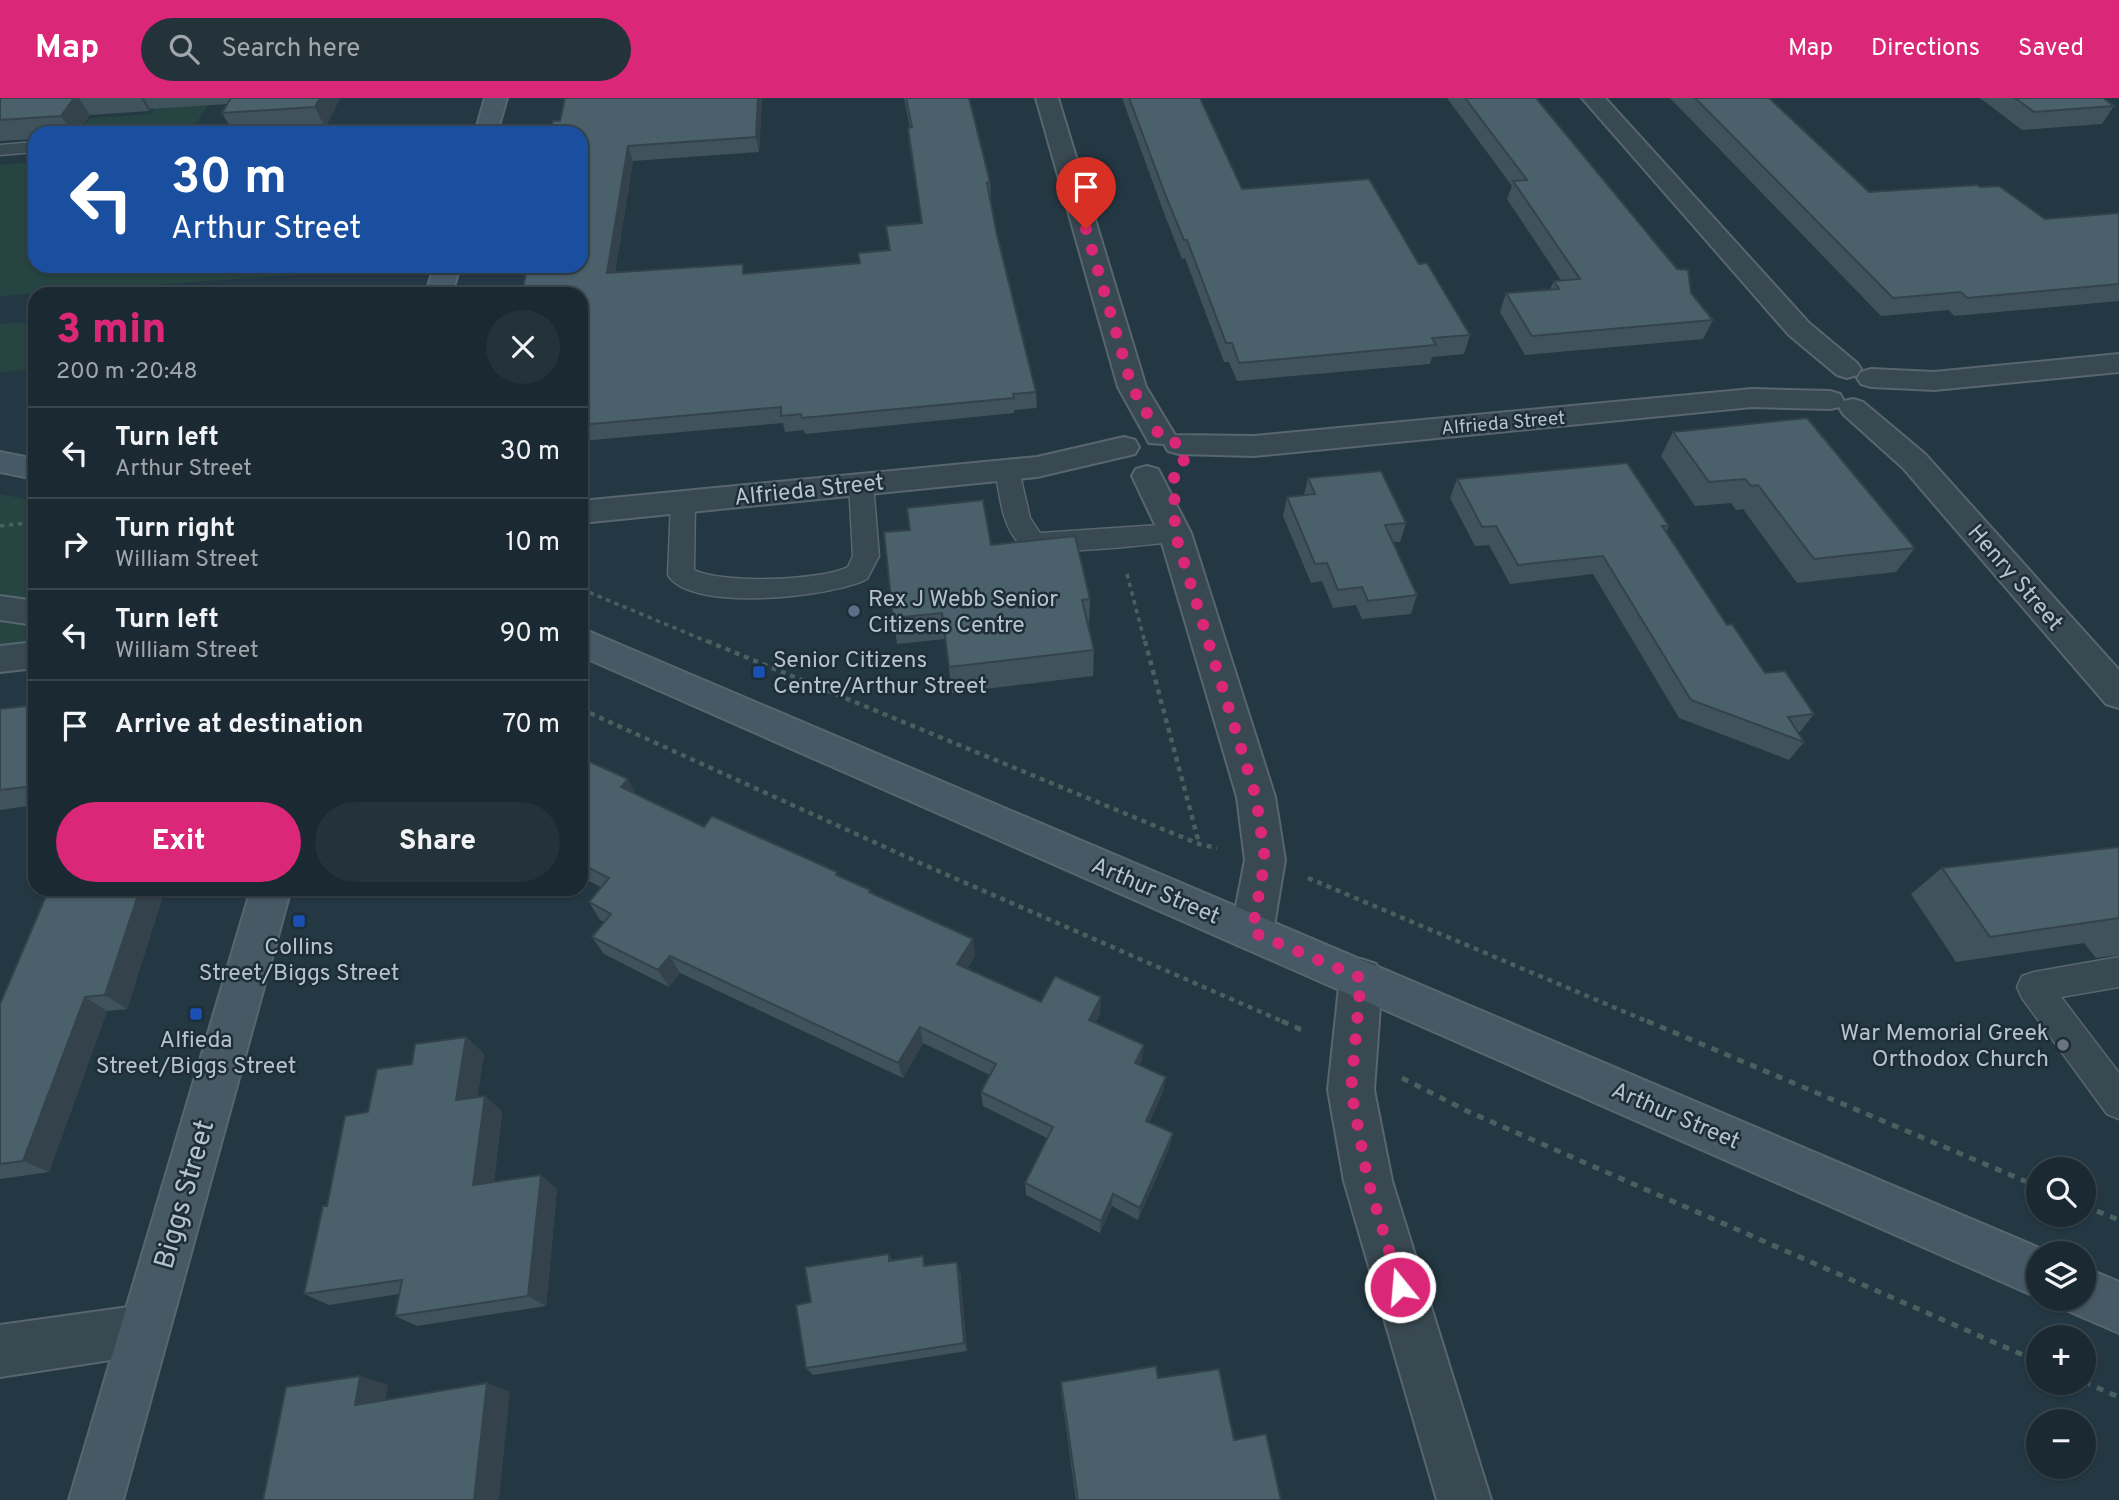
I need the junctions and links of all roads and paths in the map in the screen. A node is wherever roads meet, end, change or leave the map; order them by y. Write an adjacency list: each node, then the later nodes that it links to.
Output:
1 (496, 98): 4 (street)
2 (1047, 98): 9 (street)
3 (1593, 98): 8 (street, Henry Street)
4 (488, 126)
5 (28, 148): 6 (lane)
6 (0, 150)
7 (2119, 363): 8 (street, Alfrieda Street)
8 (1850, 389): 9 (street, Alfrieda Street); 26 (street, Henry Street)
9 (1154, 456): 12 (street, Alfrieda Street); 18 (street)
10 (0, 462): 11 (street)
11 (28, 468)
12 (1022, 468): 13 (street, Alfrieda Street); 19 (lane)
13 (861, 484): 14 (street, Alfrieda Street); 14 (lane)
14 (683, 502): 15 (street, Alfrieda Street)
15 (588, 511)
16 (28, 523): 17 (path)
17 (0, 526)
18 (1175, 533): 19 (lane); 28 (street)
19 (1118, 538): 27 (path)
20 (588, 592): 27 (path)
21 (0, 608): 22 (street)
22 (28, 612)
23 (588, 644): 30 (street, Arthur Street)
24 (28, 656): 25 (street)
25 (0, 659)
26 (2119, 694)
27 (1199, 844): 28 (path)
28 (1265, 860): 30 (street); 34 (path)
29 (269, 896): 40 (street, Biggs Street)
30 (1252, 932): 32 (street, Arthur Street)
31 (2119, 972): 33 (lane)
32 (1361, 978): 37 (street, Arthur Street); 45 (street)
33 (2119, 1102)
34 (2026, 1182)
35 (2096, 1211): 36 (path)
36 (2119, 1220)
37 (2026, 1267)
38 (2096, 1297): 39 (street)
39 (2119, 1307)
40 (144, 1330): 41 (street); 44 (street, Biggs Street)
41 (0, 1352)
42 (2096, 1387): 43 (path)
43 (2119, 1397)
44 (96, 1500)
45 (1464, 1500)

